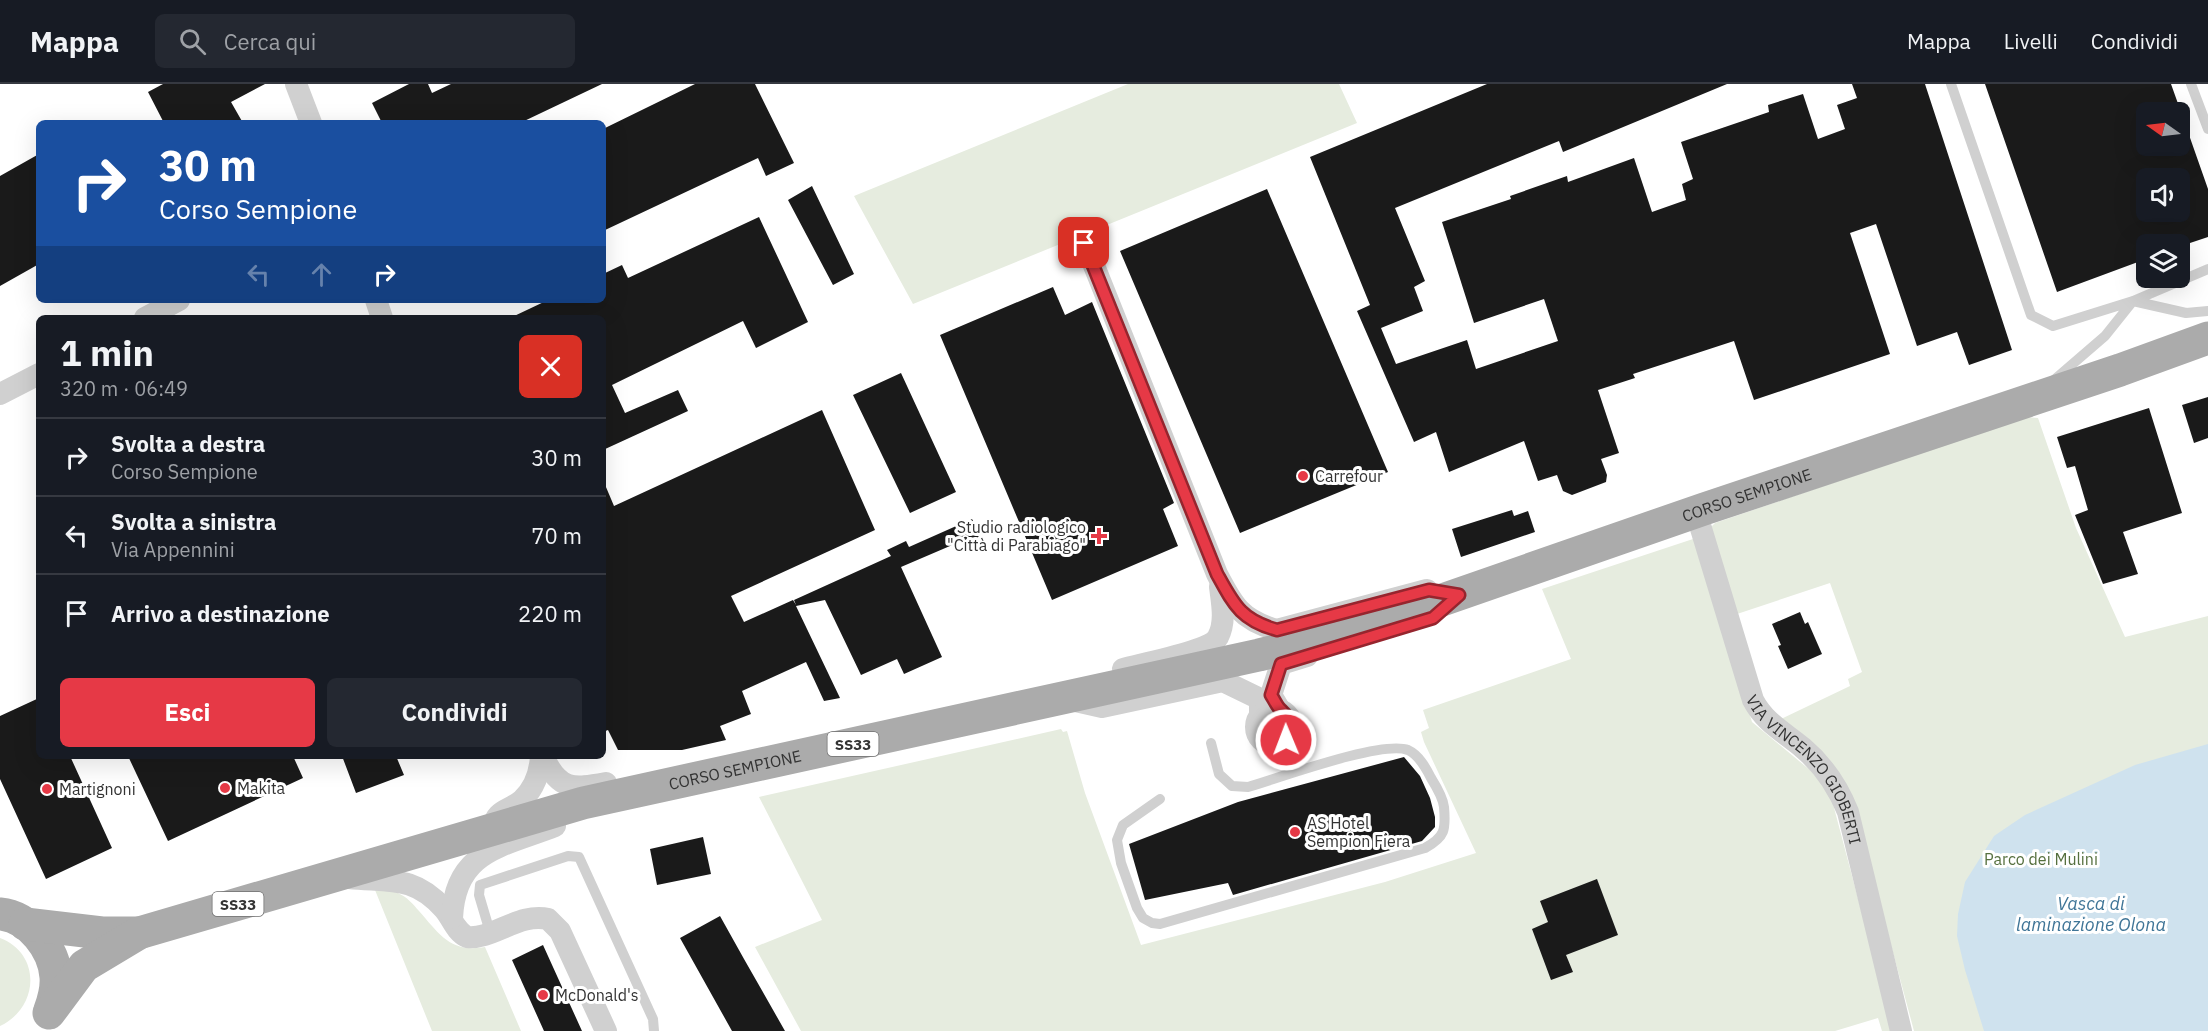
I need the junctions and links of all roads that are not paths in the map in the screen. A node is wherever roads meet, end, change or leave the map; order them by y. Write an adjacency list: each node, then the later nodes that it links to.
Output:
1 (296, 84): 4 (street)
2 (1951, 84): 8 (lane, CORSO SEMPIONE)
3 (2191, 84): 5 (lane)
4 (310, 120)
5 (2208, 129)
6 (1084, 243): 17 (street)
7 (2208, 269): 8 (lane, CORSO SEMPIONE)
8 (2133, 301): 10 (lane); 15 (lane, CORSO SEMPIONE)
9 (173, 303): 11 (street)
10 (2208, 311)
11 (151, 315)
12 (2208, 338): 15 (main road, CORSO SEMPIONE)
13 (36, 376): 14 (street)
14 (0, 394)
15 (2035, 398): 16 (main road, CORSO SEMPIONE)
16 (1696, 512): 18 (main road, CORSO SEMPIONE); 35 (street, VIA VINCENZO GIOBERTI)
17 (1217, 574): 18 (street); 19 (street)
18 (1459, 595): 19 (main road, CORSO SEMPIONE); 19 (street, CORSO SEMPIONE)
19 (1064, 698): 23 (main road, CORSO SEMPIONE / SS33)
20 (1211, 743): 24 (lane)
21 (541, 759): 26 (street)
22 (544, 759): 23 (street)
23 (642, 789): 25 (main road, CORSO SEMPIONE / SS33)
24 (1160, 800)
25 (583, 802): 26 (main road, CORSO SEMPIONE / SS33); 28 (street)
26 (492, 829): 27 (main road, CORSO SEMPIONE / SS33)
27 (338, 874): 28 (street, CORSO SEMPIONE); 31 (main road, CORSO SEMPIONE / SS33)
28 (452, 918): 30 (street, CORSO SEMPIONE)
29 (13, 919): 31 (main road, CORSO SEMPIONE / SS33); 32 (main road, SS33)
30 (490, 932): 33 (street, CORSO SEMPIONE); 34 (lane)
31 (139, 933): 32 (main road, CORSO SEMPIONE / SS33)
32 (43, 1025)
33 (606, 1031)
34 (654, 1031)
35 (1901, 1031)

